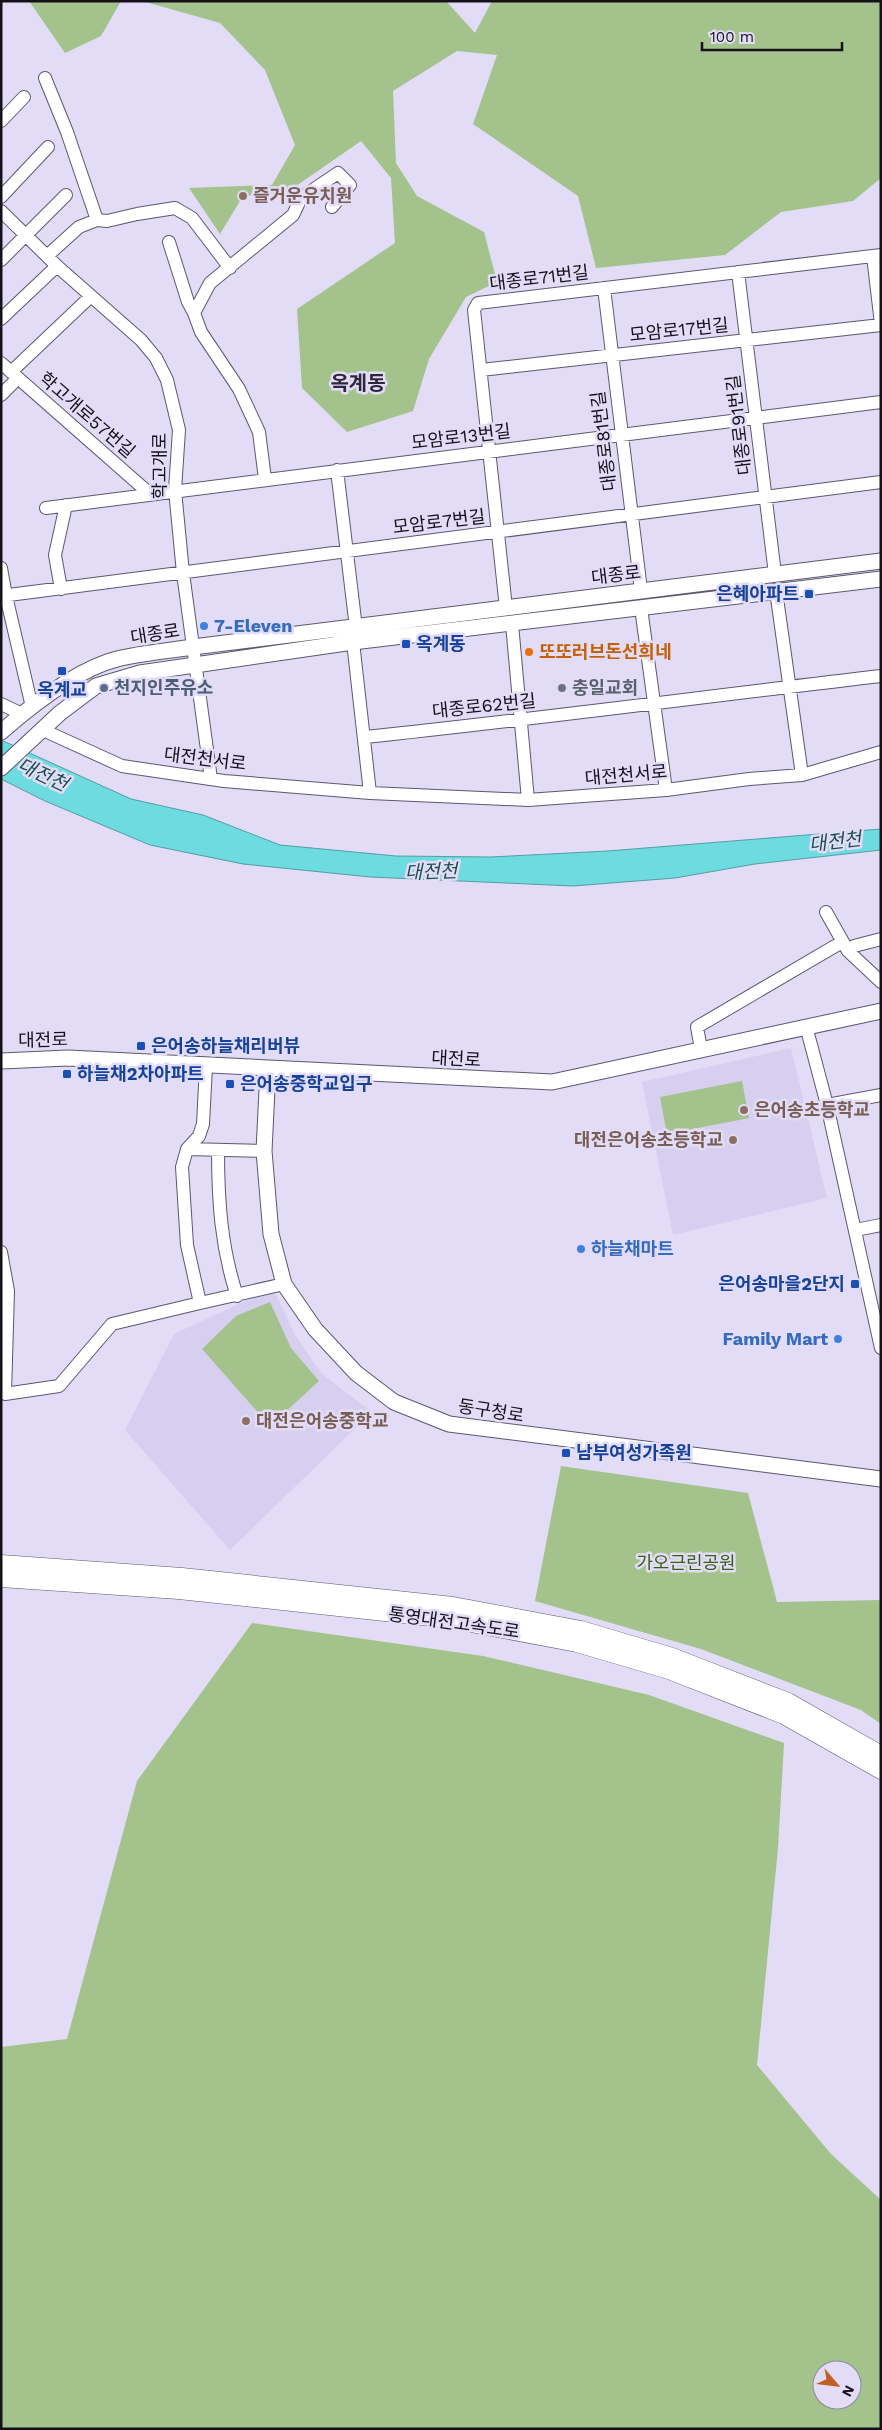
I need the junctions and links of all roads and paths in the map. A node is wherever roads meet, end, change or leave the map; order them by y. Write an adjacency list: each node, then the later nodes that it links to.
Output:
1 (45, 78): 9 (street)
2 (24, 97): 3 (street)
3 (1, 121)
4 (48, 148): 6 (street)
5 (66, 195): 10 (street)
6 (1, 197)
7 (332, 207): 16 (street)
8 (1, 211): 10 (street, 학고개로)
9 (97, 220): 13 (street); 16 (street)
10 (27, 235): 13 (street, 학고개로); 14 (street)
11 (169, 242): 20 (street)
12 (877, 255): 17 (street, 대종로71번길); 22 (street)
13 (47, 256): 15 (street, 학고개로)
14 (1, 260)
15 (57, 266): 19 (street, 학고개로); 21 (street)
16 (230, 268): 20 (street)
17 (738, 272): 18 (street, 대종로71번길); 23 (street, 대종로91번길)
18 (604, 288): 24 (street, 대종로81번길); 26 (street, 대종로71번길)
19 (90, 296): 27 (street); 36 (street, 학고개로)
20 (194, 313): 34 (street)
21 (1, 319)
22 (881, 325): 23 (street, 모암로17번길)
23 (746, 340): 24 (street, 모암로17번길); 30 (street, 대종로91번길)
24 (612, 355): 26 (street, 모암로17번길); 31 (street, 대종로81번길)
25 (1, 363): 27 (street, 학고개로57번길)
26 (480, 370): 32 (street, 대종로71번길)
27 (14, 375): 28 (street); 37 (street, 학고개로57번길)
28 (1, 395)
29 (881, 402): 30 (street, 모암로13번길)
30 (756, 418): 31 (street, 모암로13번길); 38 (street, 대종로91번길)
31 (621, 435): 32 (street, 모암로13번길); 41 (street, 대종로81번길)
32 (489, 451): 33 (street, 모암로13번길); 42 (street, 대종로71번길)
33 (337, 470): 34 (street, 모암로13번길); 43 (street)
34 (266, 479): 36 (street, 모암로13번길)
35 (881, 482): 38 (street, 모암로7번길)
36 (175, 490): 37 (street, 모암로13번길); 46 (street, 학고개로)
37 (150, 494): 39 (street, 모암로13번길)
38 (765, 497): 41 (street, 모암로7번길); 47 (street, 대종로91번길)
39 (66, 506): 40 (street, 모암로13번길); 49 (street)
40 (46, 508)
41 (630, 514): 42 (street, 모암로7번길); 50 (street, 대종로81번길)
42 (498, 532): 43 (street, 모암로7번길); 53 (street, 대종로71번길)
43 (345, 552): 46 (street, 모암로7번길); 56 (street)
44 (881, 562): 47 (main road, 대종로)
45 (1, 568): 52 (street)
46 (183, 573): 49 (street, 모암로7번길); 57 (street, 학고개로)
47 (775, 574): 50 (main road, 대종로)
48 (881, 579): 51 (main road, 대종로)
49 (61, 589): 52 (street, 모암로7번길)
50 (641, 590): 53 (main road, 대종로)
51 (776, 591): 54 (main road, 대종로); 60 (street)
52 (3, 596): 63 (street)
53 (506, 608): 56 (main road, 대종로)
54 (641, 608): 55 (main road, 대종로); 61 (street, 대종로)
55 (512, 624): 56 (main road, 대종로); 64 (street)
56 (355, 635): 57 (main road, 대종로); 58 (main road, 대종로); 67 (street)
57 (193, 647): 58 (street, 학고개로); 63 (main road, 대종로)
58 (196, 664): 65 (main road, 대종로); 71 (street)
59 (881, 676): 60 (street, 대종로62번길)
60 (789, 687): 61 (street, 대종로62번길); 70 (street)
61 (656, 702): 64 (street, 대종로62번길); 72 (street, 대종로)
62 (1, 704): 63 (street)
63 (27, 710): 66 (main road, 대종로)
64 (521, 720): 67 (street, 대종로62번길); 74 (street)
65 (42, 731): 69 (main road, 대종로); 71 (street, 대전천서로)
66 (1, 732)
67 (365, 737): 73 (street)
68 (881, 752): 70 (street, 대전천서로)
69 (1, 768)
70 (802, 775): 72 (street, 대전천서로)
71 (211, 779): 73 (street, 대전천서로)
72 (666, 790): 74 (street, 대전천서로)
73 (370, 793): 74 (street, 대전천서로)
74 (528, 800)
75 (826, 912): 77 (street)
76 (881, 939): 77 (street)
77 (845, 947): 78 (street); 81 (street)
78 (881, 982)
79 (881, 1011): 80 (main road, 대전로)
80 (806, 1026): 81 (main road, 대전로); 86 (street)
81 (700, 1049): 84 (main road, 대전로)
82 (1, 1061): 83 (main road, 대전로)
83 (206, 1066): 84 (main road, 대전로); 87 (street)
84 (268, 1069): 89 (main road, 동구청로)
85 (881, 1094): 86 (street)
86 (827, 1105): 91 (street)
87 (187, 1149): 88 (street); 95 (street)
88 (218, 1150): 89 (street); 94 (street)
89 (264, 1151): 93 (main road, 동구청로)
90 (881, 1225): 91 (street)
91 (855, 1230): 96 (street)
92 (1, 1252): 95 (street)
93 (284, 1284): 94 (street); 97 (main road, 동구청로)
94 (236, 1296): 95 (street)
95 (200, 1304)
96 (881, 1348)
97 (881, 1479)
98 (1, 1564): 100 (highway, 통영대전고속도로)
99 (1, 1578): 101 (highway, 통영대전고속도로)
100 (881, 1755)
101 (881, 1770)

